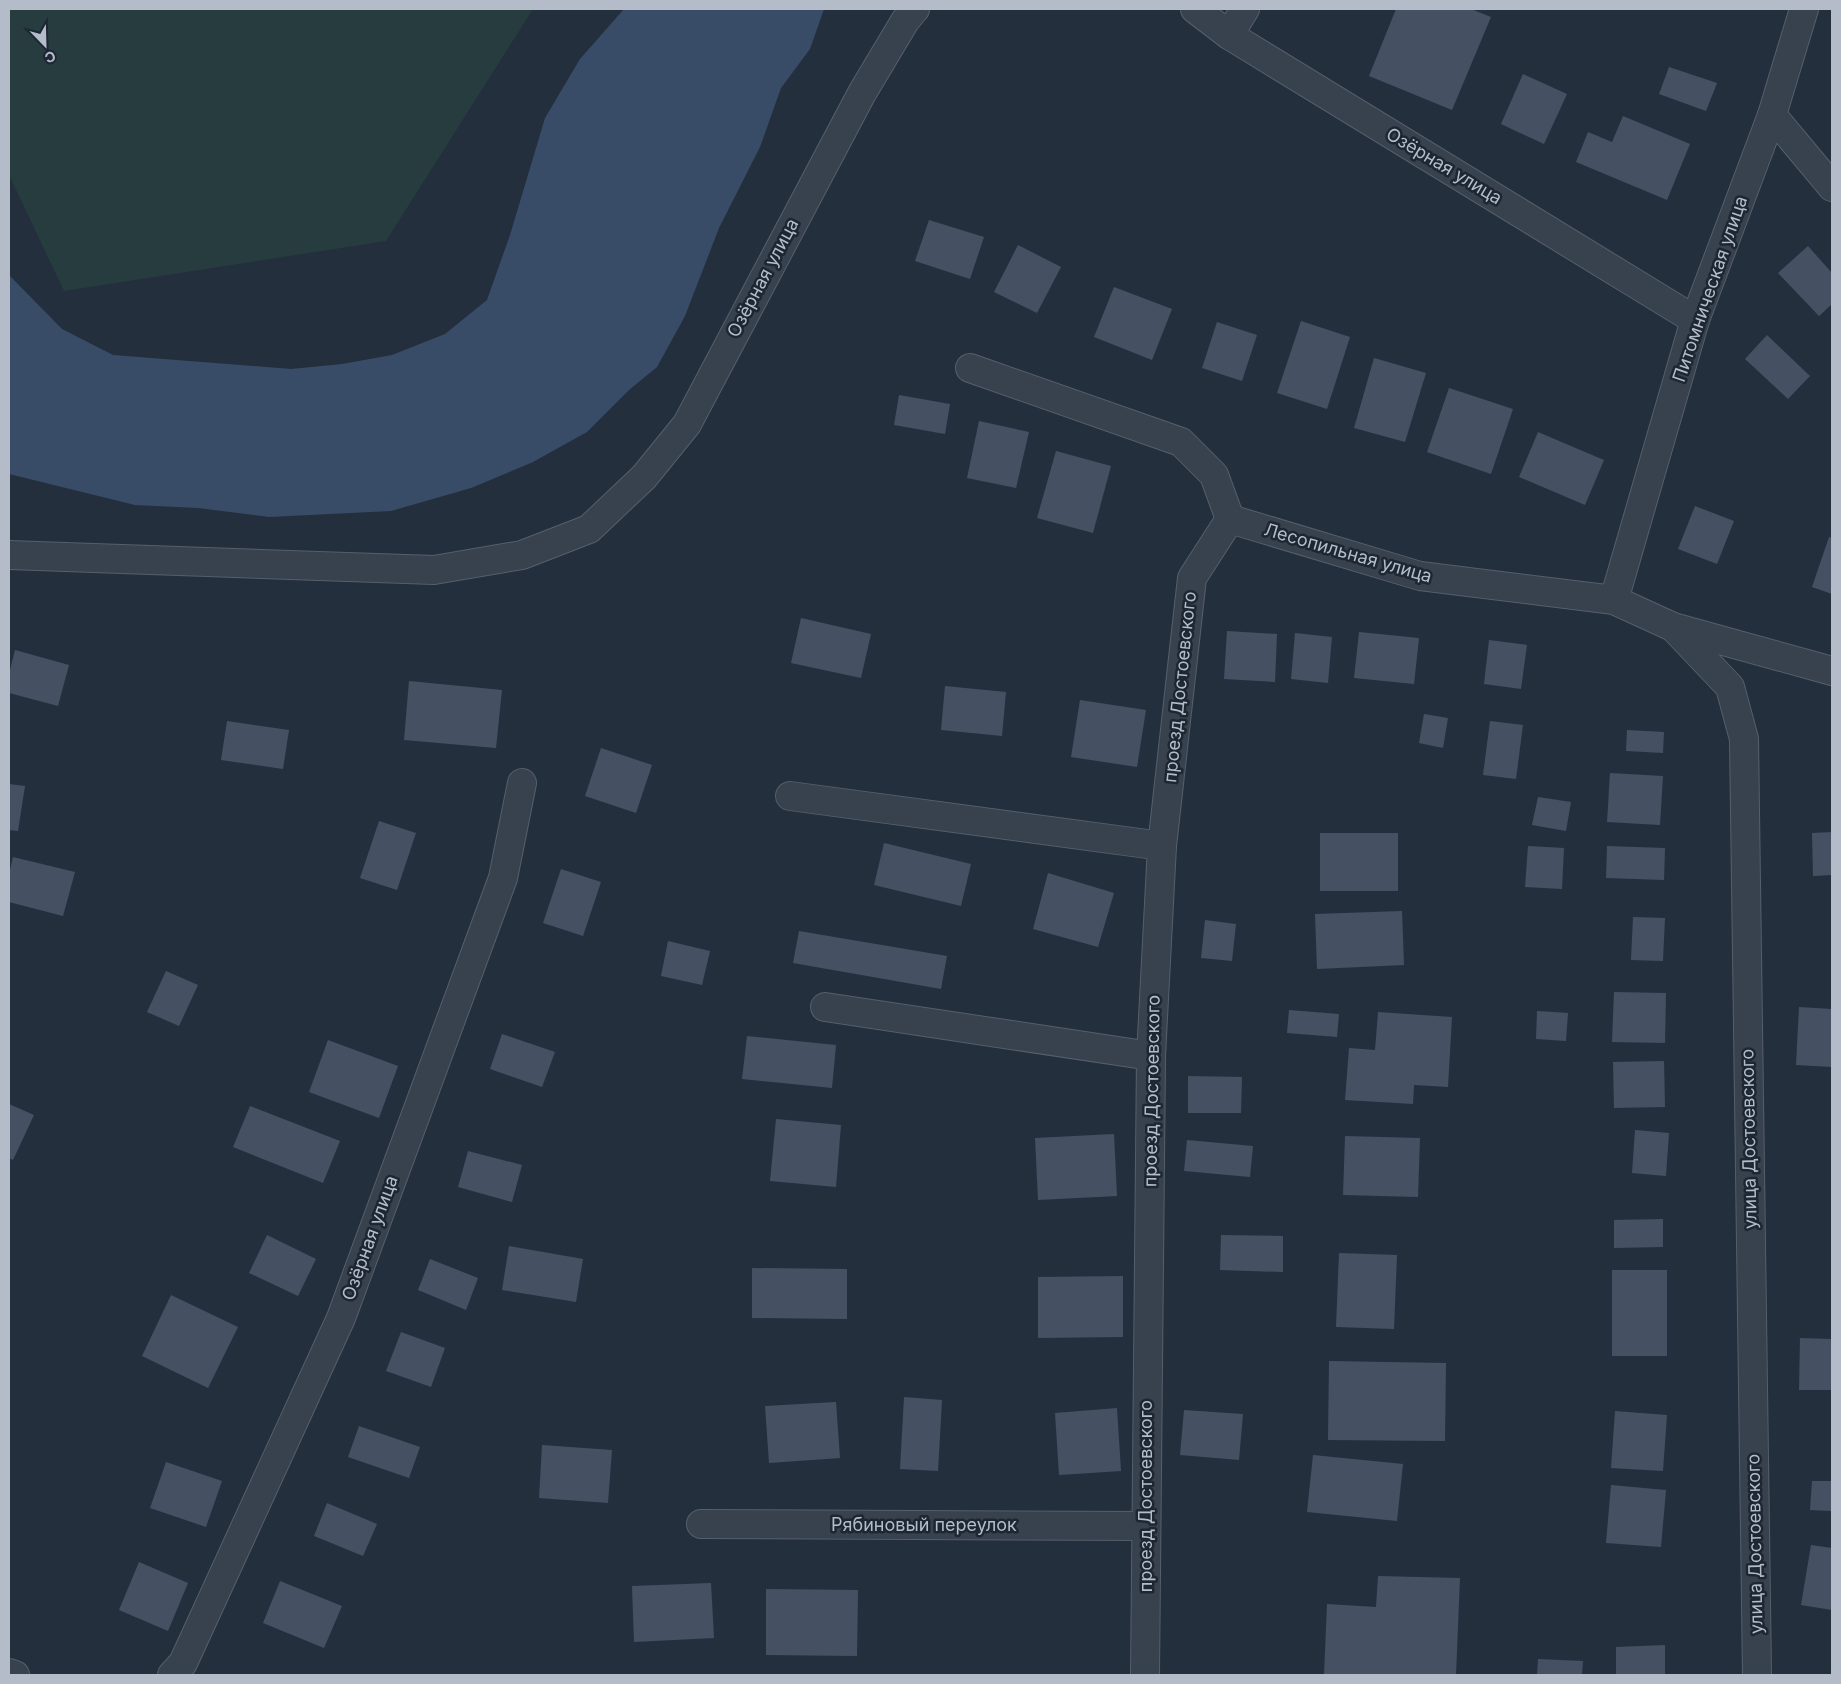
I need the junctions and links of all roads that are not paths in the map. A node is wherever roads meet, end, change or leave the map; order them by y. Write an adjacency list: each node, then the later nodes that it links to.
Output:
1 (915, 9): 11 (street, Озёрная улица)
2 (1195, 9): 5 (street, Озёрная улица)
3 (1245, 9): 5 (street)
4 (1804, 9): 6 (street, Питомническая улица)
5 (1229, 35): 8 (street, Озёрная улица)
6 (1772, 115): 7 (street); 8 (street, Питомническая улица)
7 (1832, 187)
8 (1695, 320): 12 (street, Питомническая улица)
9 (970, 368): 10 (street)
10 (1230, 519): 12 (street, Лесопильная улица); 17 (street, проезд Достоевского)
11 (9, 555)
12 (1614, 600): 13 (street, Лесопильная улица)
13 (1673, 627): 14 (street, Лесопильная улица); 26 (street, улица Достоевского)
14 (1832, 671)
15 (522, 783): 24 (street, Озёрная улица)
16 (790, 796): 17 (street)
17 (1162, 846): 19 (street, проезд Достоевского)
18 (825, 1007): 19 (street)
19 (1151, 1056): 21 (street, проезд Достоевского)
20 (701, 1524): 21 (street, Рябиновый переулок)
21 (1146, 1526): 25 (street, проезд Достоевского)
22 (9, 1673): 23 (street)
23 (16, 1675)
24 (172, 1675)
25 (1145, 1675)
26 (1757, 1675)

